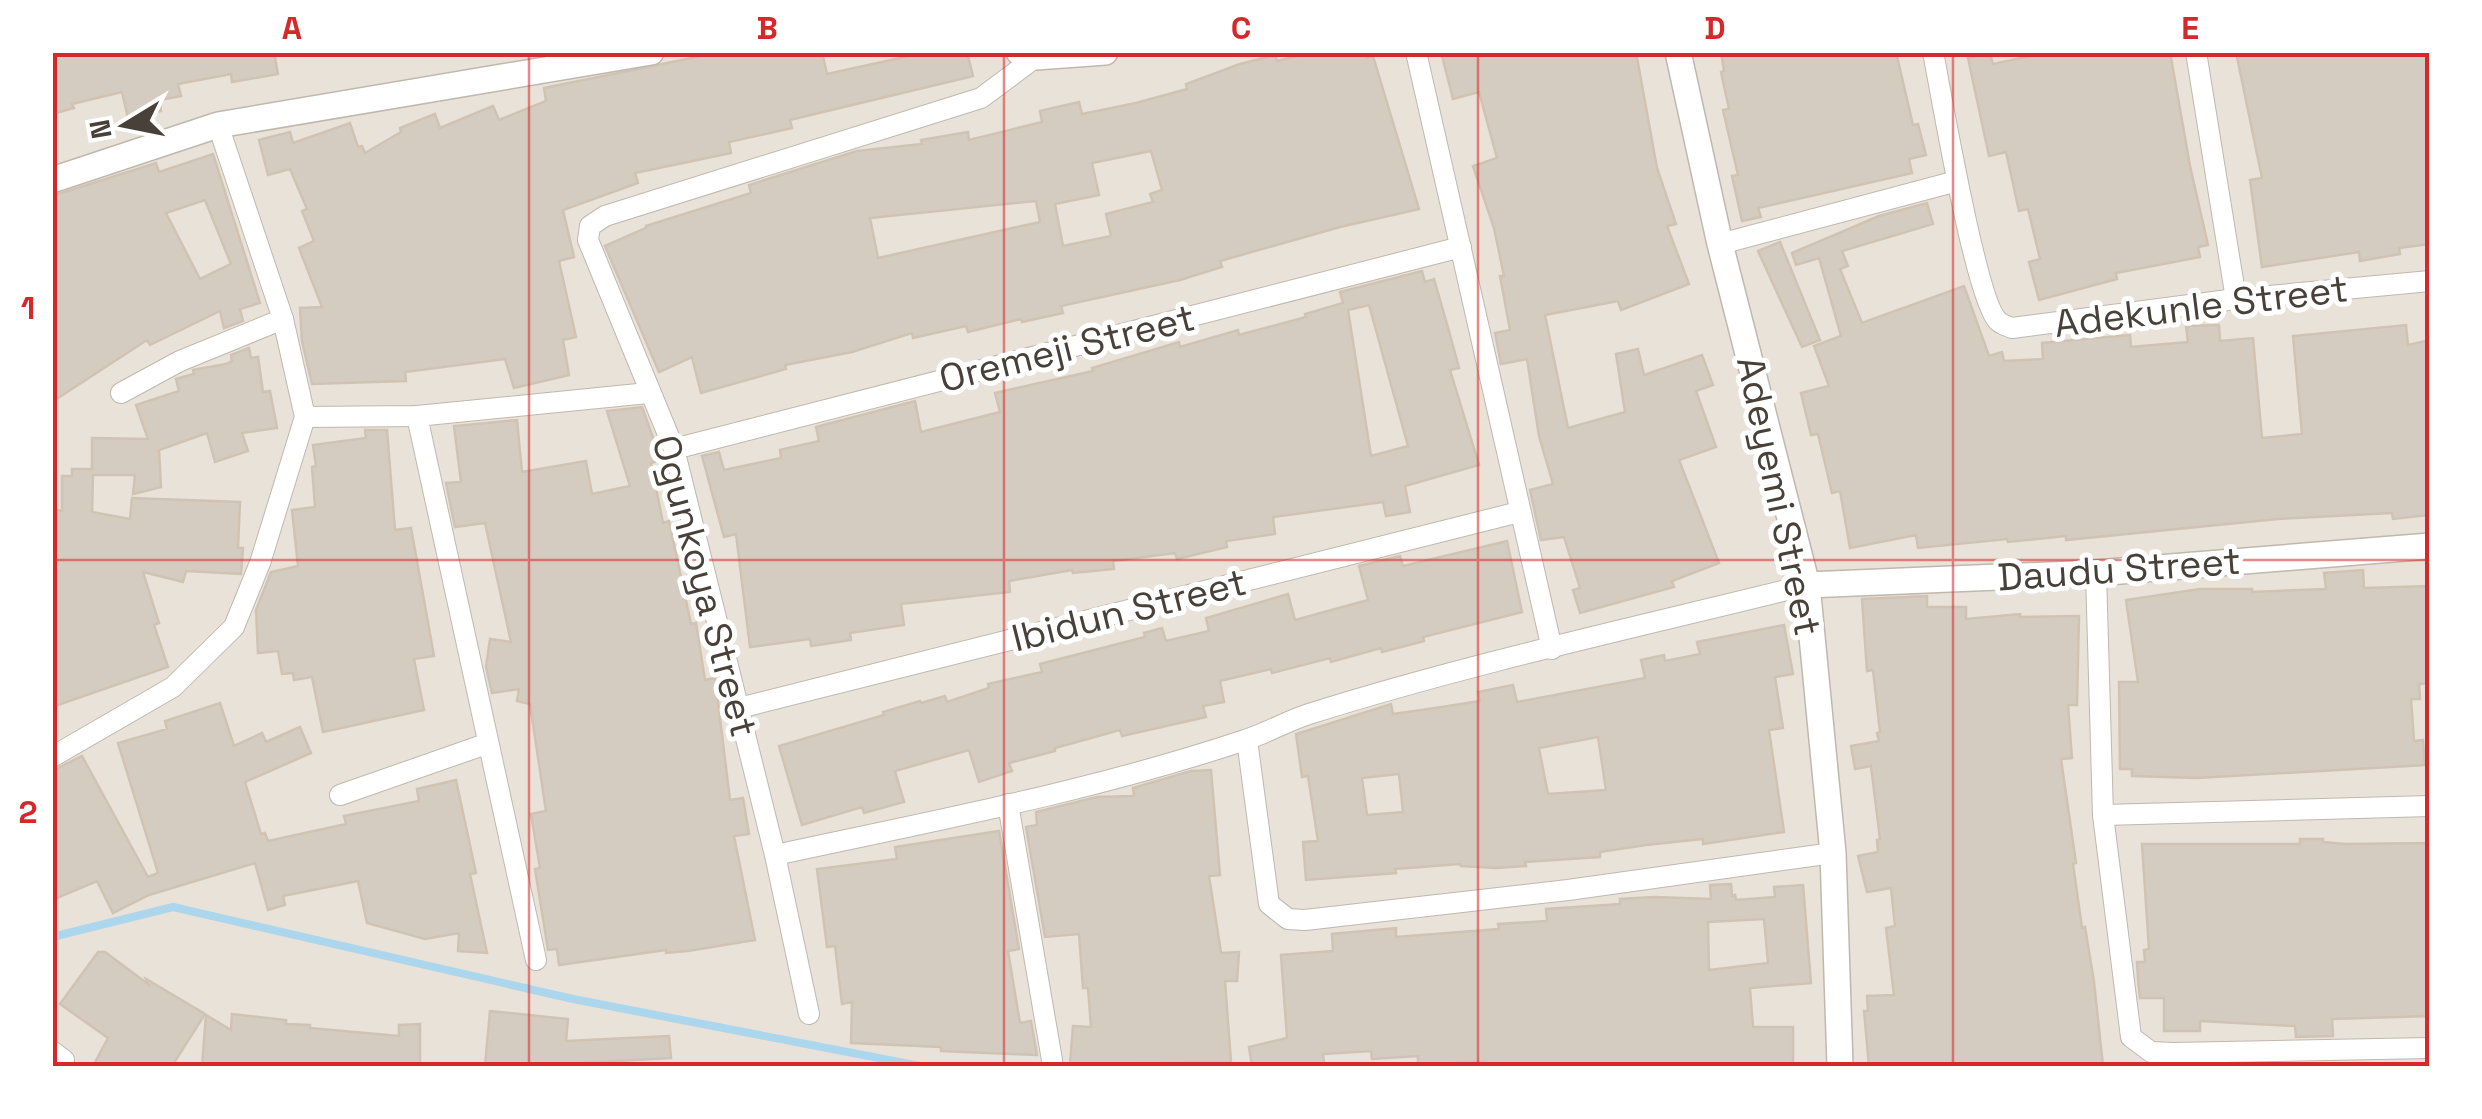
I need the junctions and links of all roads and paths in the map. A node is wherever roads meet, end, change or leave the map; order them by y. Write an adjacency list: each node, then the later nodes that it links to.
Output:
1 (651, 52): 8 (street)
2 (1105, 52): 7 (street)
3 (1416, 52): 12 (street)
4 (1678, 52): 11 (street, Adeyemi Street)
5 (1933, 52): 10 (street)
6 (2196, 52): 14 (street)
7 (1028, 55): 17 (street, Ogunkoya Street)
8 (218, 126): 9 (street); 15 (street)
9 (52, 180)
10 (1957, 181): 11 (street); 14 (street, Adekunle Street)
11 (1720, 244): 24 (street, Adeyemi Street)
12 (1461, 246): 20 (street, Oremeji Street); 21 (street)
13 (2430, 281): 14 (street, Adekunle Street)
14 (2236, 299)
15 (282, 319): 16 (street); 19 (street)
16 (120, 393)
17 (648, 393): 18 (street); 20 (street, Ogunkoya Street)
18 (417, 416): 19 (street); 28 (street)
19 (306, 417): 29 (street)
20 (674, 450): 26 (street, Ogunkoya Street)
21 (1519, 512): 25 (street); 26 (street, Ibidun Street)
22 (2430, 546): 23 (street, Daudu Street)
23 (2096, 574): 24 (street, Daudu Street); 33 (street)
24 (1808, 586): 25 (street); 34 (street, Adeyemi Street)
25 (1552, 648): 27 (street)
26 (739, 708): 35 (street, Ogunkoya Street)
27 (1247, 740): 31 (street); 34 (street)
28 (486, 744): 30 (street); 36 (street)
29 (52, 757)
30 (340, 794)
31 (1008, 804): 35 (street); 39 (street)
32 (2430, 806): 33 (street)
33 (2104, 815): 38 (street)
34 (1833, 854): 40 (street, Adeyemi Street)
35 (775, 855): 37 (street, Ogunkoya Street)
36 (536, 960)
37 (810, 1014)
38 (2430, 1048)
39 (1052, 1060)
40 (1840, 1066)

